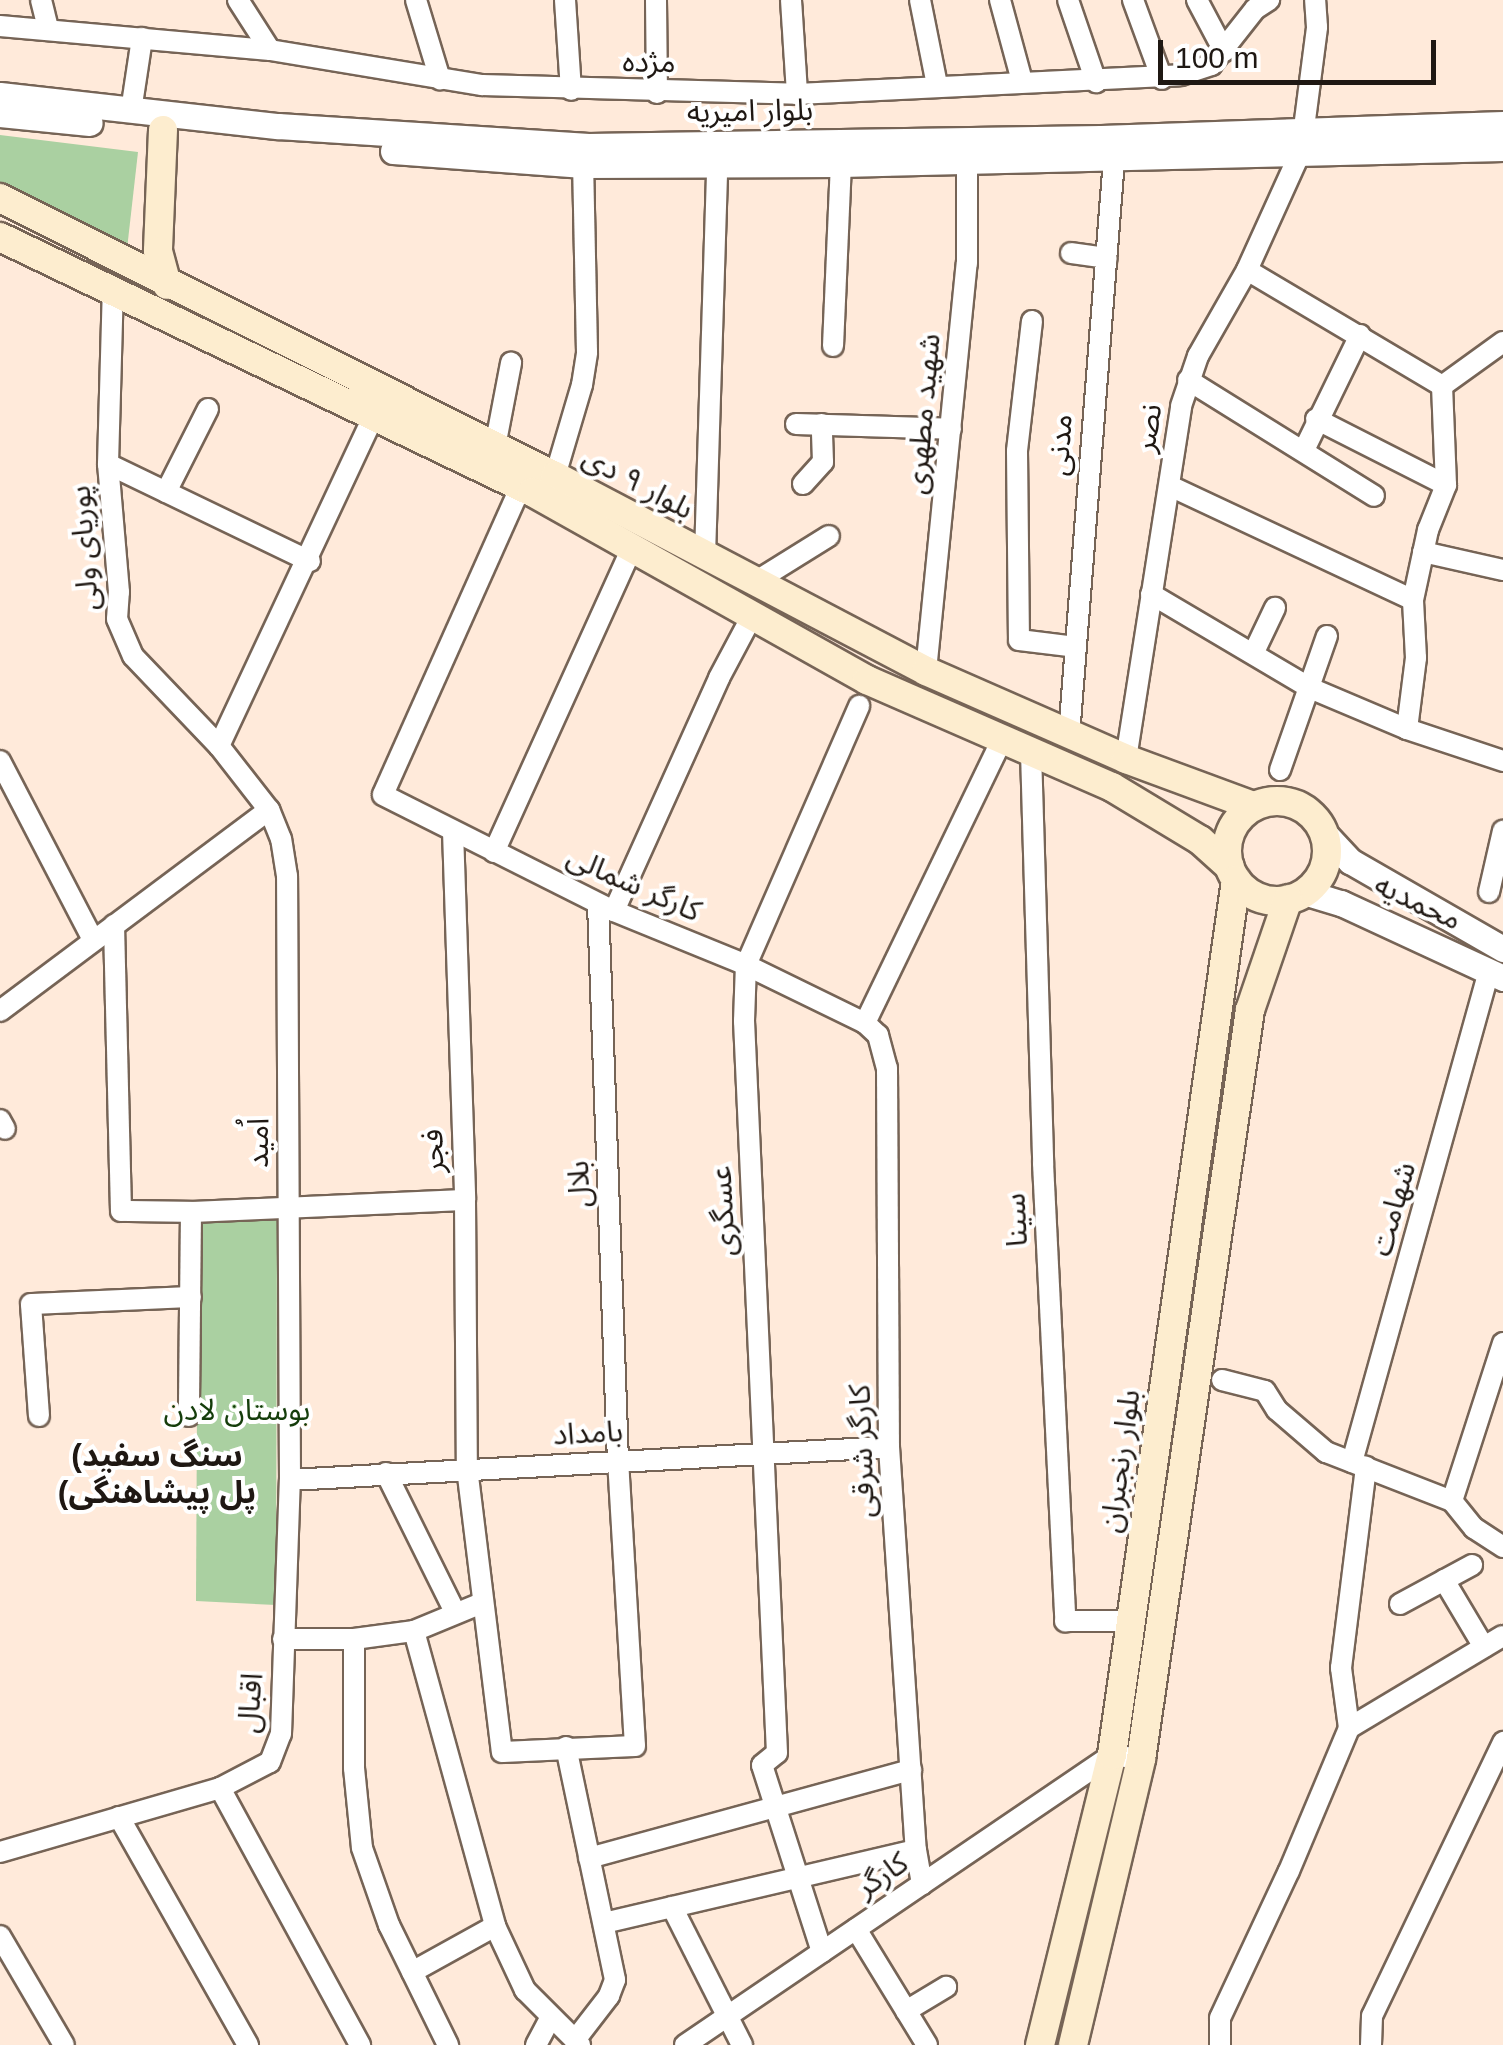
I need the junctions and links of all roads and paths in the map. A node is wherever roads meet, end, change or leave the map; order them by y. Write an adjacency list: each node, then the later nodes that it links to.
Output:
1 (41, 0): 15 (street)
2 (238, 0): 17 (street)
3 (416, 0): 20 (street)
4 (565, 0): 24 (street)
5 (656, 0): 25 (street)
6 (791, 0): 26 (street)
7 (920, 0): 23 (street)
8 (1000, 0): 21 (street)
9 (1068, 0): 22 (street)
10 (1133, 0): 19 (street)
11 (1197, 0): 18 (street)
12 (1315, 0): 32 (street, نصر)
13 (1259, 3): 18 (street, مژده)
14 (0, 26): 15 (street, مژده)
15 (48, 29): 16 (street, مژده)
16 (142, 38): 17 (street, مژده); 28 (street)
17 (270, 50): 20 (street, مژده)
18 (1224, 51): 19 (street, مژده)
19 (1162, 78): 22 (street, مژده)
20 (440, 79): 24 (street, مژده)
21 (1022, 81): 22 (street, مژده); 23 (street, مژده)
22 (1096, 82)
23 (937, 85): 26 (street, مژده)
24 (571, 90): 25 (street, مژده)
25 (657, 93): 26 (street, مژده)
26 (797, 94)
27 (0, 95): 28 (street, بلوار امیریه)
28 (131, 112): 32 (street, بلوار امیریه)
29 (0, 114): 31 (street, بلوار امیریه)
30 (1503, 124): 32 (street, بلوار امیریه)
31 (163, 130): 36 (street, بلوار امیریه); 44 (main road)
32 (1301, 141): 33 (street, بلوار امیریه); 34 (street, بلوار امیریه); 43 (street, نصر)
33 (1503, 148)
34 (1114, 160): 35 (street, بلوار امیریه); 42 (street, مدنی)
35 (967, 161): 38 (street, بلوار امیریه); 58 (street, شهید مطهری)
36 (583, 164): 37 (street, بلوار امیریه); 62 (street)
37 (716, 164): 38 (street, بلوار امیریه); 72 (street)
38 (841, 164): 49 (street)
39 (0, 198): 44 (main road, بلوار ۹ دی)
40 (0, 237): 45 (main road, بلوار ۹ دی)
41 (1071, 253): 42 (street)
42 (1108, 258): 81 (street, مدنی)
43 (1247, 270): 47 (street); 51 (street, نصر)
44 (167, 284): 59 (main road, بلوار ۹ دی)
45 (113, 288): 54 (main road, بلوار ۹ دی); 61 (street, پوریای ولی)
46 (1032, 321): 81 (street)
47 (1360, 335): 52 (street); 55 (street)
48 (1503, 342): 52 (street)
49 (833, 346)
50 (511, 363): 59 (street)
51 (1188, 380): 60 (street); 66 (street, نصر)
52 (1442, 386): 64 (street)
53 (208, 409): 67 (street)
54 (374, 415): 65 (main road, بلوار ۹ دی); 73 (street)
55 (1316, 418): 60 (street); 64 (street)
56 (796, 424): 57 (street)
57 (822, 424): 58 (street); 63 (street)
58 (952, 428): 83 (street, شهید مطهری)
59 (495, 446): 62 (main road, بلوار ۹ دی)
60 (1304, 450): 68 (street)
61 (108, 464): 67 (street); 89 (street, پوریای ولی)
62 (556, 476): 72 (main road, بلوار ۹ دی)
63 (804, 484)
64 (1446, 485): 71 (street)
65 (522, 486): 70 (main road, بلوار ۹ دی); 97 (street, کارگر شمالی)
66 (1170, 486): 76 (street, نصر); 77 (street)
67 (166, 492): 73 (street)
68 (1374, 496)
69 (829, 536): 75 (street)
70 (632, 548): 79 (main road, بلوار ۹ دی); 100 (street)
71 (1423, 552): 74 (street); 77 (street)
72 (705, 556): 75 (main road, بلوار ۹ دی)
73 (310, 560): 89 (street)
74 (1503, 570)
75 (755, 582): 83 (main road, بلوار ۹ دی)
76 (1151, 594): 82 (street); 91 (street, نصر)
77 (1413, 600): 86 (street)
78 (1275, 608): 82 (street)
79 (752, 616): 88 (main road, بلوار ۹ دی); 104 (street)
80 (1327, 636): 84 (street)
81 (1076, 646): 87 (street, مدنی)
82 (1254, 652): 84 (street)
83 (926, 671): 87 (main road, بلوار ۹ دی)
84 (1310, 688): 86 (street); 94 (street)
85 (859, 706): 108 (street)
86 (1408, 729): 92 (street)
87 (1069, 735): 91 (main road, بلوار ۹ دی)
88 (1002, 739): 90 (main road, بلوار ۹ دی); 111 (street)
89 (219, 746): 96 (street, پوریای ولی)
90 (1031, 752): 101 (main road, بلوار ۹ دی); 135 (street, سینا)
91 (1126, 759): 95 (main road, بلوار ۹ دی)
92 (1503, 760)
93 (0, 761): 106 (street)
94 (1280, 770)
95 (1254, 806): 99 (main road); 101 (main road)
96 (269, 810): 105 (street); 113 (street, اُمید)
97 (453, 831): 100 (street, کارگر شمالی); 112 (street, فجر)
98 (1503, 831): 102 (street)
99 (1323, 832): 103 (main road); 107 (street, محمدیه)
100 (494, 852): 104 (street, کارگر شمالی)
101 (1233, 874): 103 (main road); 135 (main road, بلوار رنجبران)
102 (1489, 892)
103 (1296, 896): 109 (street, محمدیه); 145 (main road)
104 (606, 908): 108 (street, کارگر شمالی); 123 (street, بلال)
105 (114, 925): 106 (street); 114 (street)
106 (93, 940): 110 (street)
107 (1503, 949)
108 (746, 965): 111 (street, کارگر شمالی); 122 (street, عسگری)
109 (1496, 975): 124 (street, شهامت)
110 (0, 1011)
111 (865, 1023): 121 (street, کارگر شرقی)
112 (465, 1200): 113 (street); 125 (street, فجر)
113 (288, 1211): 114 (street); 127 (street, اُمید)
114 (192, 1212): 115 (street)
115 (190, 1297): 119 (street); 120 (street)
116 (1503, 1342): 117 (street)
117 (1499, 1370): 128 (street)
118 (1222, 1380): 124 (street)
119 (39, 1416)
120 (190, 1416)
121 (889, 1447): 122 (street, بامداد); 146 (street, کارگر شرقی)
122 (764, 1454): 123 (street, بامداد); 148 (street, عسگری)
123 (618, 1462): 125 (street, بامداد); 143 (street, بلال)
124 (1359, 1464): 128 (street); 141 (street, شهامت)
125 (467, 1468): 126 (street, بامداد); 132 (street, فجر)
126 (386, 1473): 127 (street, بامداد); 134 (street)
127 (290, 1480): 138 (street, اقبال)
128 (1452, 1501): 129 (street)
129 (1503, 1547)
130 (1472, 1565): 131 (street)
131 (1444, 1580): 133 (street); 140 (street)
132 (482, 1603): 134 (street); 143 (street, فجر)
133 (1400, 1604)
134 (454, 1612): 136 (street)
135 (1131, 1621): 144 (main road, بلوار رنجبران)
136 (414, 1631): 139 (street); 157 (street)
137 (1503, 1636): 140 (street)
138 (284, 1639): 139 (street); 147 (street, اقبال)
139 (354, 1639): 161 (street)
140 (1484, 1647): 141 (street)
141 (1349, 1728): 177 (street)
142 (1503, 1742): 178 (street)
143 (566, 1747): 152 (street)
144 (1112, 1755): 145 (street); 154 (street, کارگر); 175 (main road, بلوار رنجبران)
145 (1141, 1759): 176 (main road)
146 (911, 1770): 148 (street); 150 (street, کارگر شرقی)
147 (220, 1788): 149 (street, اقبال); 169 (street)
148 (778, 1808): 152 (street); 153 (street)
149 (119, 1818): 151 (street, اقبال); 168 (street)
150 (916, 1850): 153 (street); 154 (street, کارگر شرقی)
151 (0, 1852)
152 (590, 1858): 156 (street)
153 (798, 1878): 155 (street); 160 (street)
154 (922, 1884): 158 (street, کارگر)
155 (672, 1907): 156 (street); 164 (street)
156 (604, 1923): 166 (street)
157 (495, 1926): 161 (street); 165 (street)
158 (856, 1929): 160 (street, کارگر); 163 (street)
159 (0, 1936): 167 (street)
160 (822, 1952): 164 (street, کارگر)
161 (412, 1972): 170 (street)
162 (946, 1987): 163 (street)
163 (906, 2011): 174 (street)
164 (728, 2015): 172 (street, کارگر); 173 (street)
165 (550, 2019): 166 (street); 171 (street)
166 (577, 2042)
167 (64, 2045)
168 (248, 2045)
169 (360, 2045)
170 (448, 2045)
171 (536, 2045)
172 (685, 2045)
173 (742, 2045)
174 (928, 2045)
175 (1040, 2045)
176 (1072, 2045)
177 (1220, 2045)
178 (1371, 2045)

